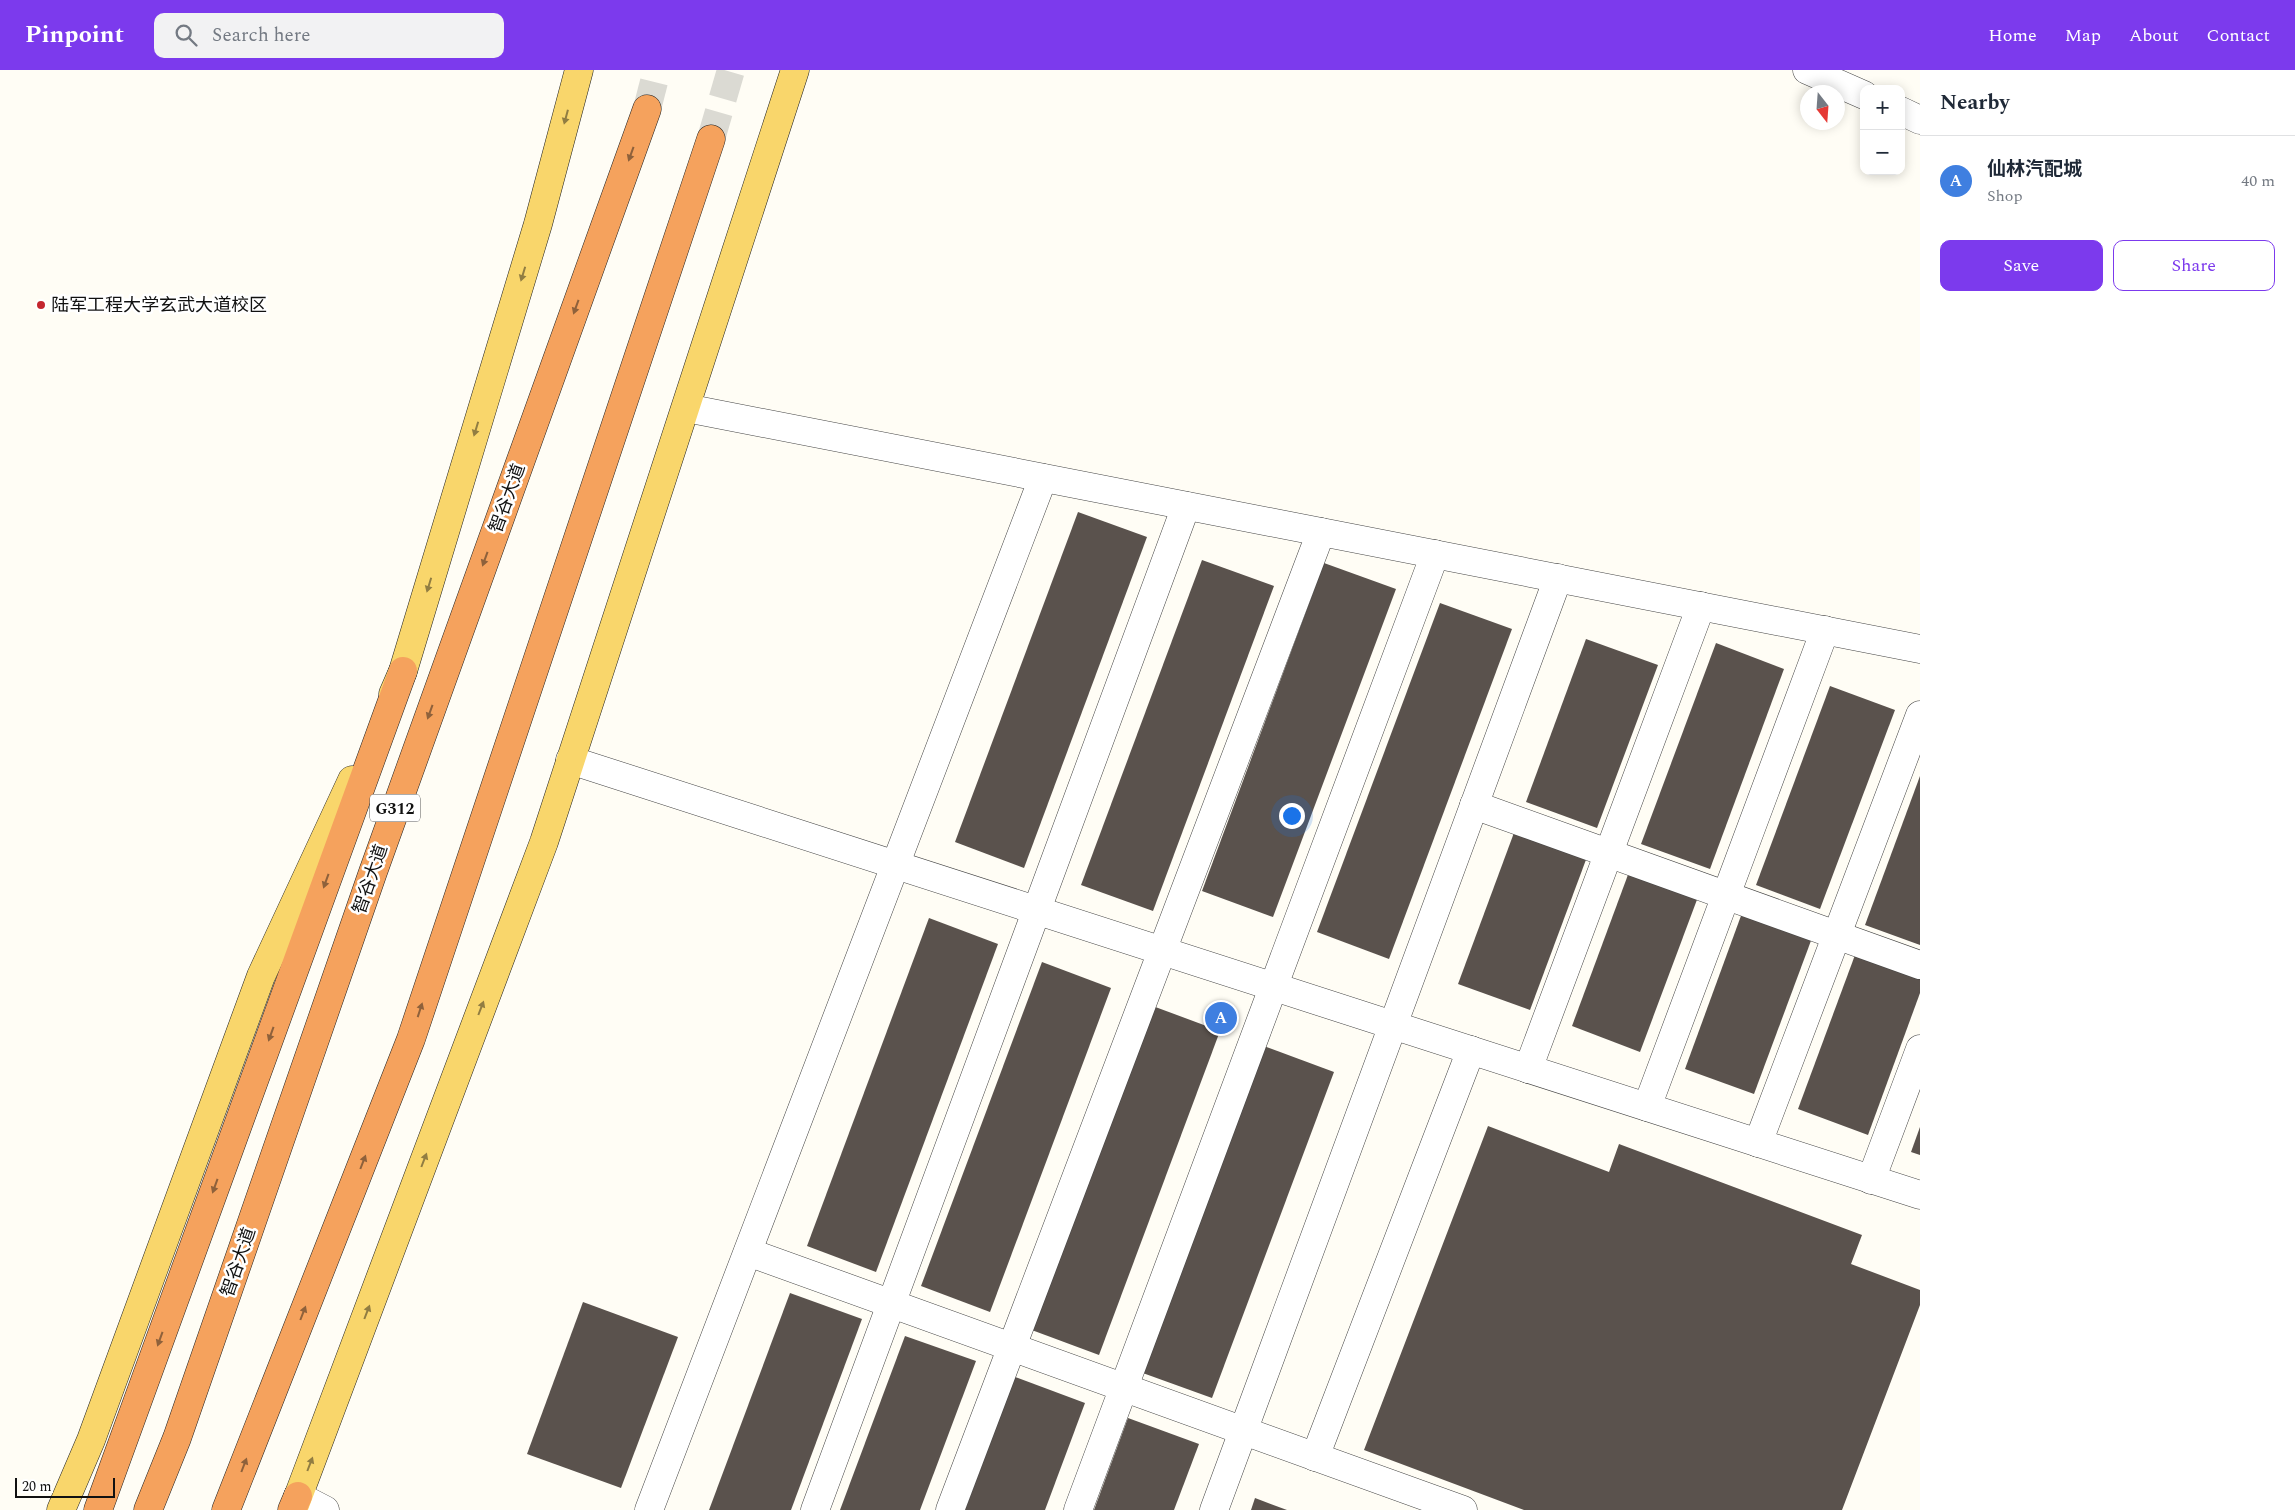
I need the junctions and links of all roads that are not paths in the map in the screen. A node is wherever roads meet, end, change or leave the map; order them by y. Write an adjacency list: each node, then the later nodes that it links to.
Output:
1 (780, 70): 8 (main road)
2 (795, 70): 8 (main road)
3 (1807, 70): 5 (lane)
4 (576, 76): 20 (main road, one-way to 20)
5 (1860, 93)
6 (647, 108): 50 (highway, 智谷大道 / G312, one-way to 50)
7 (1905, 113): 9 (lane)
8 (781, 116): 11 (main road)
9 (1920, 120)
10 (711, 139): 51 (highway, one-way to 10)
11 (686, 408): 12 (lane); 22 (main road)
12 (1043, 478): 13 (lane); 25 (lane)
13 (1186, 506): 14 (lane); 27 (lane)
14 (1321, 532): 15 (lane); 29 (lane)
15 (1435, 554): 16 (lane); 31 (lane)
16 (1558, 578): 17 (lane); 23 (lane)
17 (1701, 606): 18 (lane); 24 (lane)
18 (1825, 630): 19 (lane); 26 (lane)
19 (1920, 648)
20 (403, 671): 48 (main road); 49 (highway, one-way to 49)
21 (1920, 715): 28 (lane)
22 (570, 760): 25 (lane); 47 (main road, one-way to 22)
23 (1474, 805): 24 (lane); 32 (lane)
24 (1608, 853): 26 (lane); 35 (lane)
25 (896, 865): 27 (lane); 40 (lane)
26 (1726, 895): 28 (lane); 36 (lane)
27 (1037, 910): 29 (lane); 41 (lane)
28 (1837, 935): 30 (lane); 37 (lane)
29 (1162, 951): 31 (lane); 42 (lane)
30 (1920, 965)
31 (1274, 987): 32 (lane); 43 (lane)
32 (1393, 1025): 34 (lane); 44 (lane)
33 (1920, 1049): 38 (lane)
34 (1471, 1050): 35 (lane); 45 (lane)
35 (1528, 1069): 36 (lane)
36 (1647, 1107): 37 (lane)
37 (1758, 1143): 38 (lane)
38 (1871, 1180): 39 (lane)
39 (1920, 1195)
40 (748, 1252): 41 (lane); 53 (lane)
41 (892, 1304): 42 (lane); 54 (lane)
42 (1012, 1348): 43 (lane); 55 (lane)
43 (1124, 1388): 44 (lane); 56 (lane)
44 (1243, 1431): 45 (lane); 57 (lane)
45 (1314, 1457): 46 (lane)
46 (1406, 1500): 58 (lane)
47 (294, 1505): 52 (lane)
48 (61, 1510)
49 (98, 1510)
50 (148, 1510)
51 (226, 1510)
52 (325, 1510)
53 (649, 1510)
54 (815, 1510)
55 (950, 1510)
56 (1078, 1510)
57 (1214, 1510)
58 (1463, 1510)

